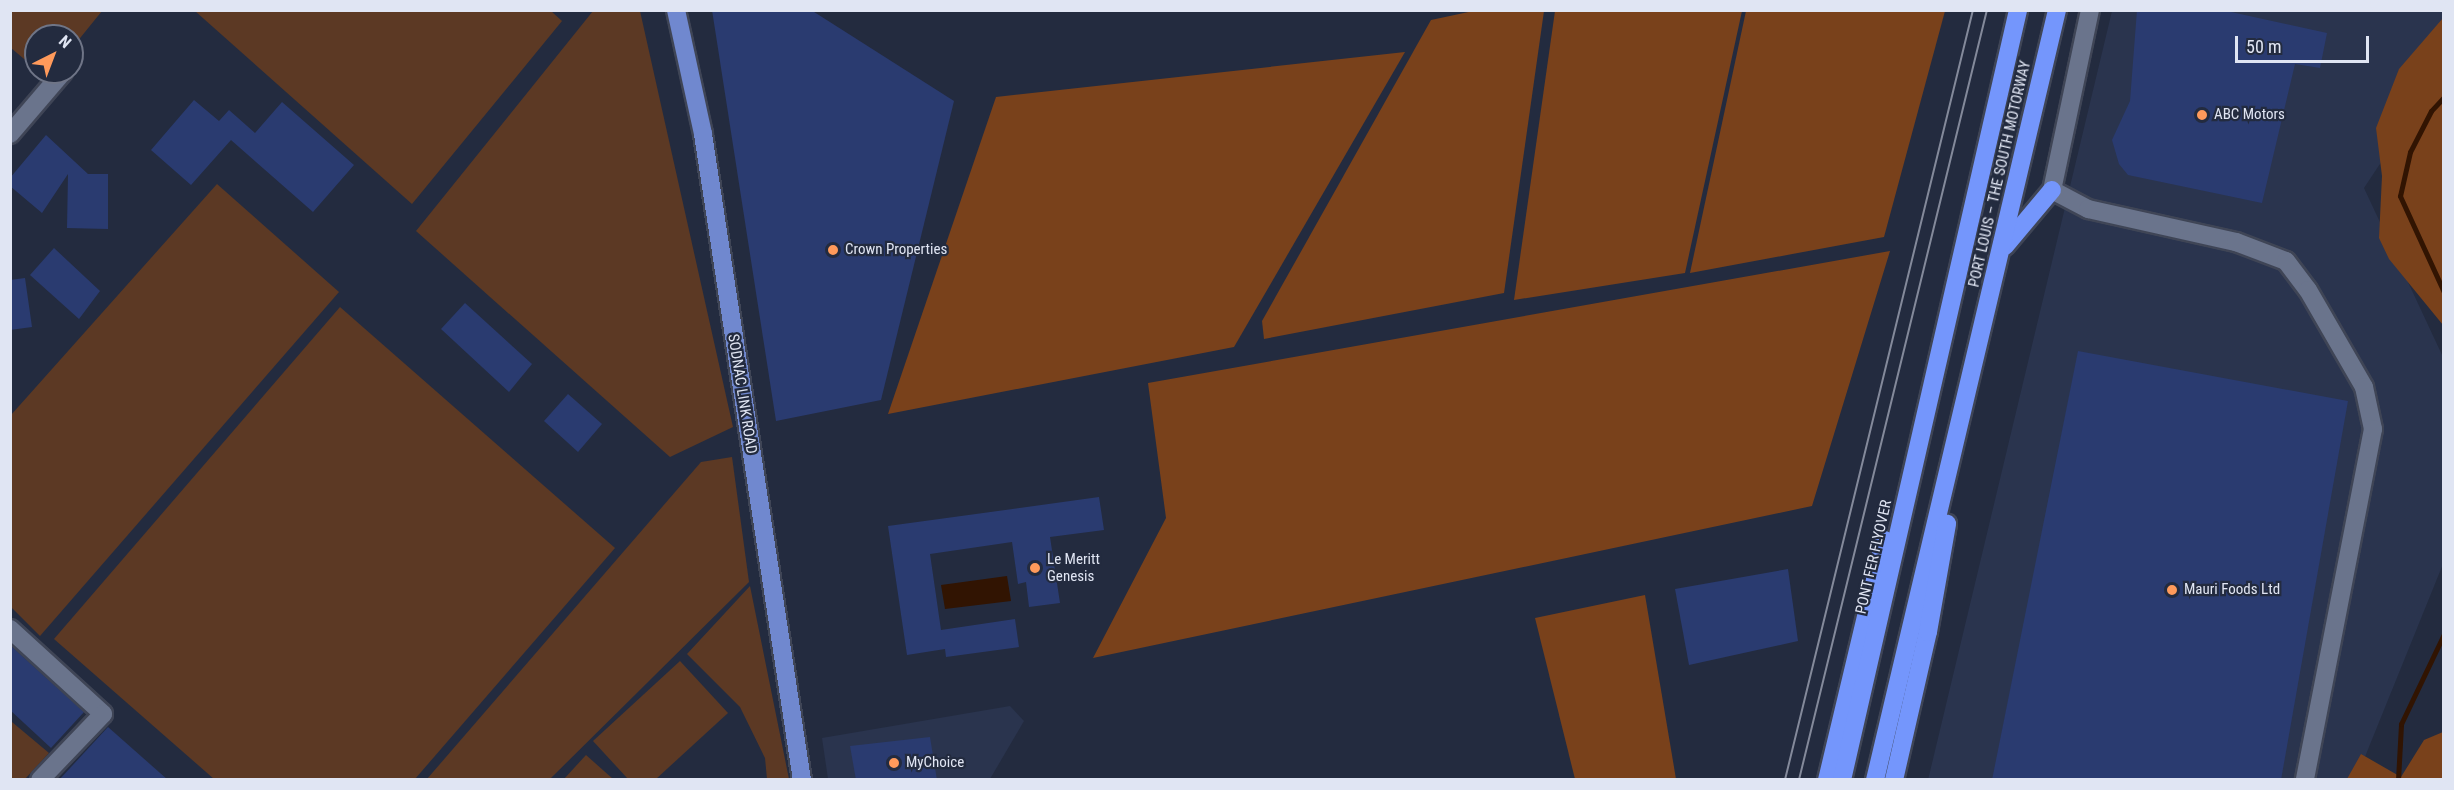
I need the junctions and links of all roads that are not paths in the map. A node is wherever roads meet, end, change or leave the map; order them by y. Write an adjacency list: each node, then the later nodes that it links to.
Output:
1 (676, 10): 13 (main road, SODNAC LINK ROAD)
2 (2018, 10): 9 (highway, PORT LOUIS – THE SOUTH MOTORWAY)
3 (2057, 10): 8 (highway, PORT LOUIS – THE SOUTH MOTORWAY)
4 (2090, 10): 7 (street)
5 (53, 84): 6 (street)
6 (10, 134)
7 (2052, 190): 8 (highway); 18 (street)
8 (2002, 250): 10 (highway, PORT LOUIS – THE SOUTH MOTORWAY)
9 (1941, 343): 14 (highway); 15 (highway, PONT FER FLYOVER)
10 (1978, 345): 16 (highway); 17 (highway)
11 (10, 629): 12 (street)
12 (40, 780)
13 (802, 780)
14 (1827, 780)
15 (1842, 780)
16 (1875, 780)
17 (1894, 780)
18 (2305, 780)

